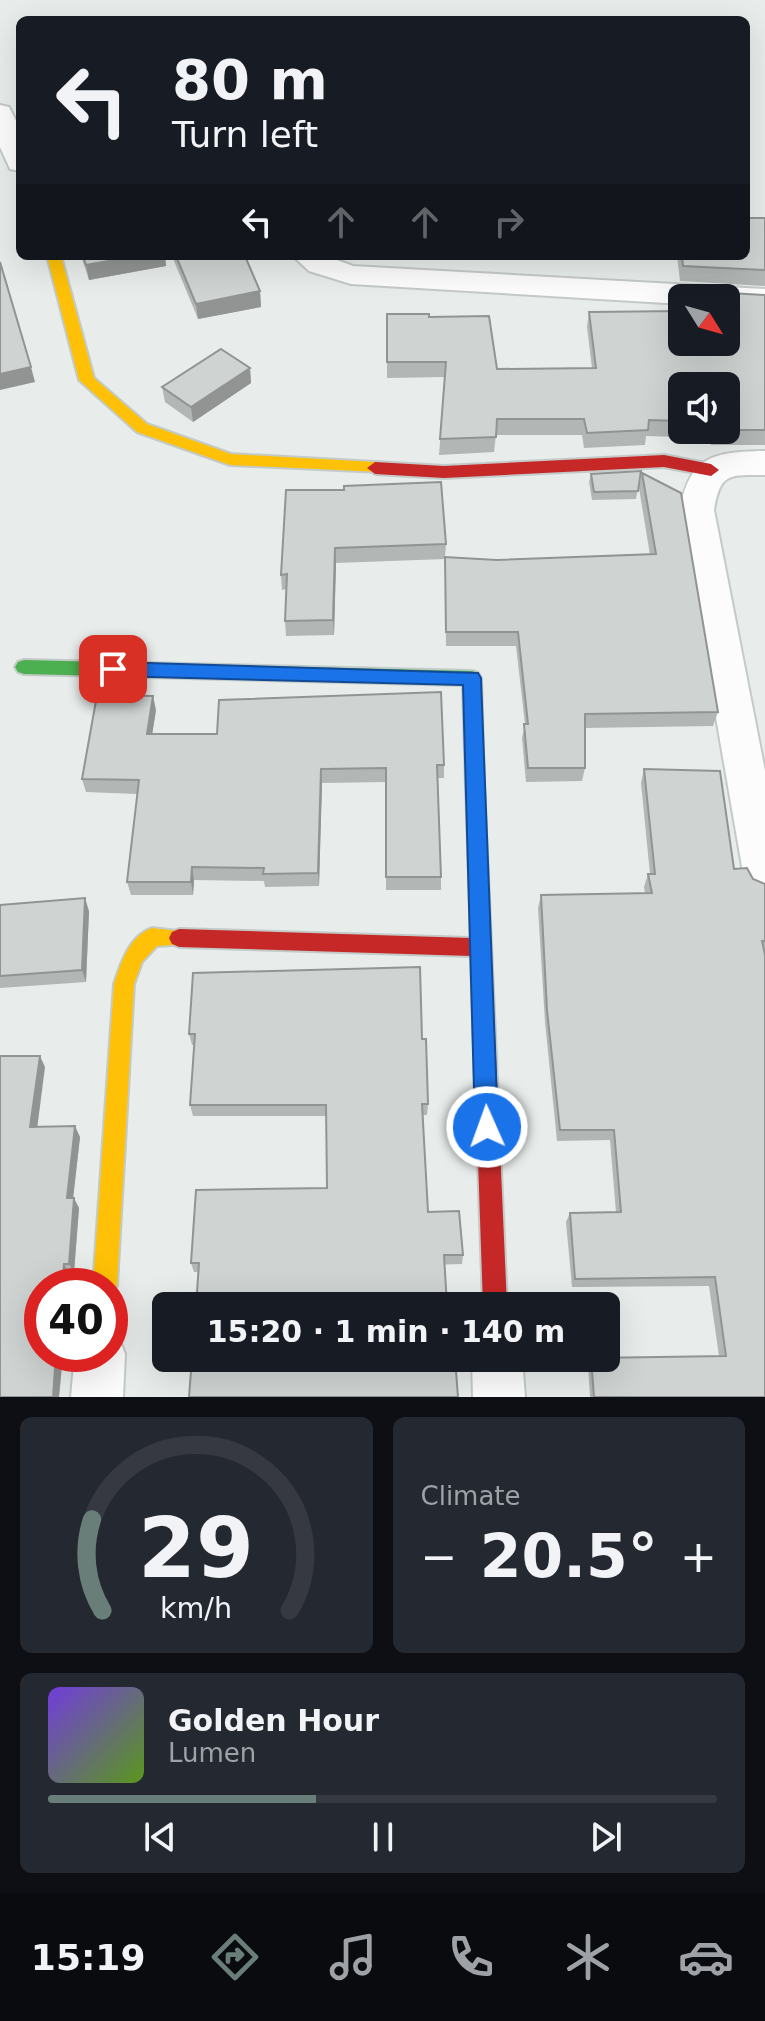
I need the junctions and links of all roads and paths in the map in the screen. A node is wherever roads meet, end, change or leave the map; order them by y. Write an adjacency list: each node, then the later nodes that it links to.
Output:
1 (0, 113): 2 (street)
2 (16, 153)
3 (55, 260): 7 (street)
4 (313, 260): 5 (street)
5 (765, 299)
6 (765, 463): 7 (street)
7 (711, 470): 9 (street)
8 (24, 667): 10 (street)
9 (765, 878)
10 (479, 947): 11 (street); 12 (street)
11 (106, 1268)
12 (494, 1292)
13 (99, 1372): 15 (street)
14 (498, 1372): 16 (street)
15 (97, 1397)
16 (499, 1397)

